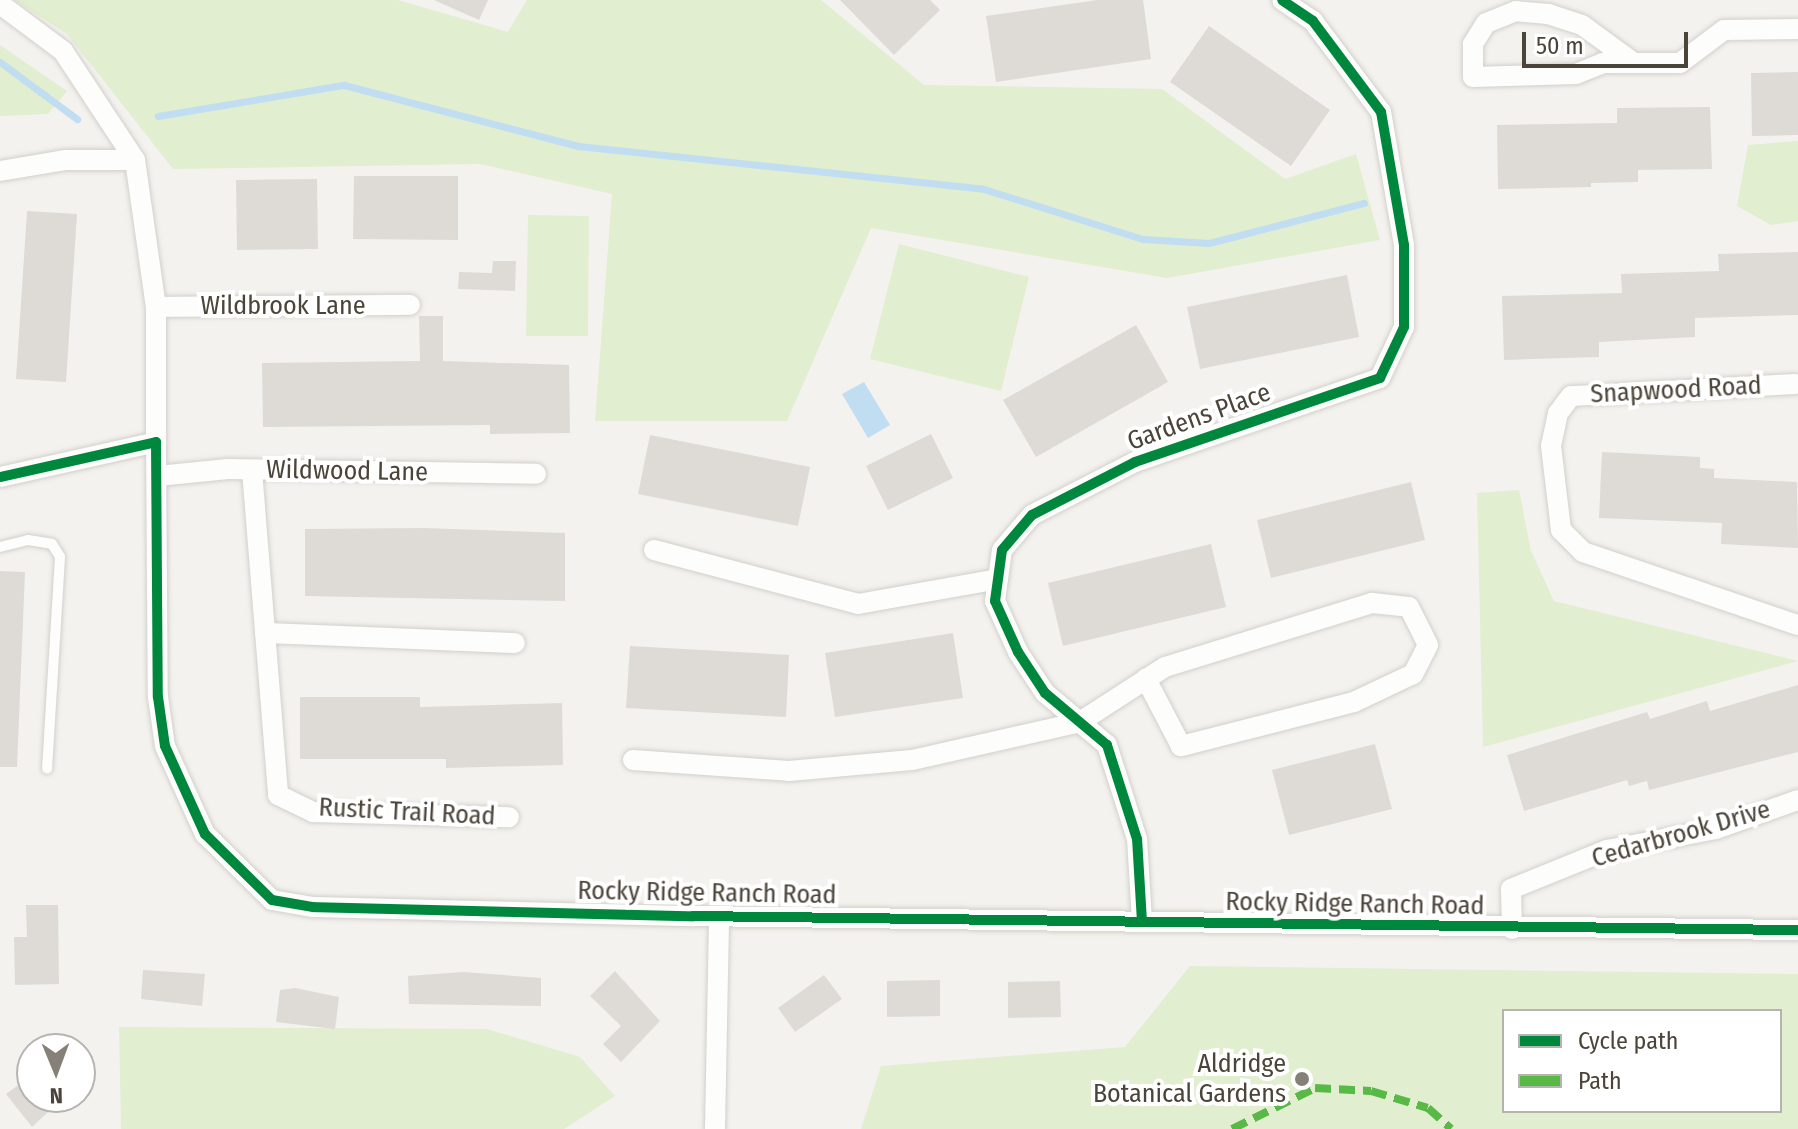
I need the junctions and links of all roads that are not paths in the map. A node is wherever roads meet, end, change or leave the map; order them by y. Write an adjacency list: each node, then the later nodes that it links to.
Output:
1 (1282, 0): 17 (street, Gardens Place)
2 (0, 4): 5 (street)
3 (1798, 29): 4 (street)
4 (1634, 63): 4 (street)
5 (135, 160): 6 (street); 8 (street, Rocky Ridge Ranch Road)
6 (0, 171)
7 (410, 305): 8 (street, Wildbrook Lane)
8 (156, 307): 10 (street, Rocky Ridge Ranch Road)
9 (1795, 384): 18 (street, Snapwood Road)
10 (156, 442): 13 (street, Rocky Ridge Ranch Road); 14 (street)
11 (252, 470): 12 (street, Wildwood Lane); 13 (street, Wildwood Lane); 19 (street, Rustic Trail Road)
12 (536, 474)
13 (158, 476): 27 (street, Rocky Ridge Ranch Road)
14 (0, 477)
15 (0, 547): 24 (lane)
16 (654, 550): 17 (street)
17 (998, 579): 22 (street, Gardens Place)
18 (1798, 625)
19 (265, 633): 20 (street); 26 (street, Rustic Trail Road)
20 (515, 643)
21 (1146, 679): 21 (street); 22 (street)
22 (1080, 722): 23 (street); 28 (street, Gardens Place)
23 (633, 760)
24 (47, 769)
25 (1798, 800): 29 (street, Cedarbrook Drive)
26 (509, 817)
27 (719, 916): 28 (street, Rocky Ridge Ranch Road); 31 (street)
28 (1142, 922): 29 (street, Rocky Ridge Ranch Road)
29 (1512, 929): 30 (street, Rocky Ridge Ranch Road)
30 (1798, 930)
31 (715, 1129)

